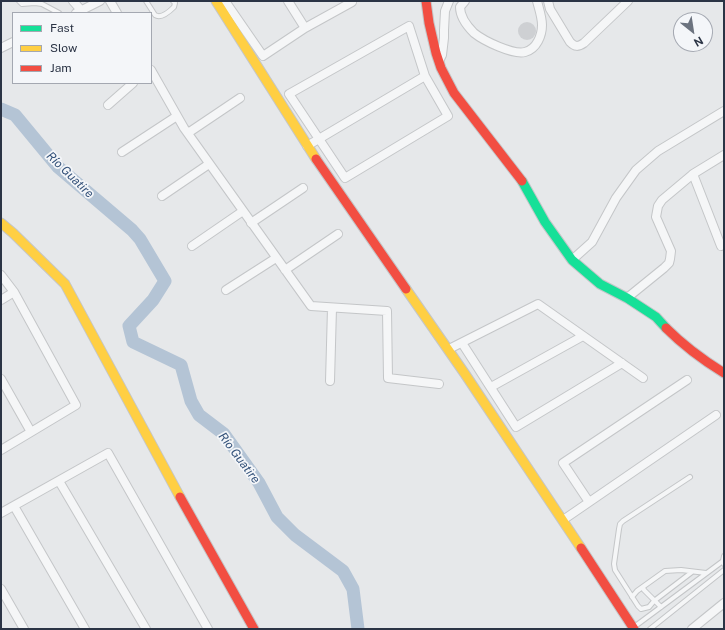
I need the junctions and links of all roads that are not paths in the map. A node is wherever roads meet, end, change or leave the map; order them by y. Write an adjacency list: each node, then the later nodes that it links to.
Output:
1 (19, 1): 17 (lane)
2 (73, 1): 18 (street)
3 (100, 1): 18 (street)
4 (110, 1): 19 (street)
5 (146, 1): 6 (lane)
6 (173, 1)
7 (216, 1): 33 (street)
8 (225, 1): 20 (street)
9 (288, 1): 20 (street)
10 (352, 1): 20 (street)
11 (426, 1): 23 (street)
12 (449, 1): 23 (street)
13 (465, 1): 14 (street)
14 (537, 1)
15 (548, 1): 16 (street)
16 (628, 1)
17 (57, 12)
18 (79, 12)
19 (116, 12)
20 (305, 28)
21 (12, 42): 22 (street)
22 (1, 48)
23 (439, 61): 47 (street)
24 (152, 72): 30 (street)
25 (425, 76): 32 (street); 32 (street); 32 (street)
26 (132, 84): 28 (street)
27 (240, 98): 31 (street)
28 (108, 105)
29 (724, 111): 47 (street)
30 (177, 116): 31 (street); 34 (street)
31 (188, 133): 36 (street)
32 (319, 138): 33 (street)
33 (307, 146): 57 (street)
34 (122, 152)
35 (724, 155): 37 (street)
36 (209, 164): 39 (street); 40 (street)
37 (693, 174): 45 (street); 52 (street)
38 (303, 188): 42 (street)
39 (162, 196)
40 (243, 211): 42 (street); 44 (street)
41 (1, 223): 90 (street)
42 (251, 223): 46 (street)
43 (338, 234): 48 (street)
44 (192, 246)
45 (721, 246)
46 (276, 258): 48 (street); 50 (street)
47 (572, 260): 52 (street)
48 (285, 270): 54 (street)
49 (1, 275): 51 (street)
50 (226, 290)
51 (14, 292): 53 (street); 67 (street)
52 (627, 298): 59 (street)
53 (1, 300)
54 (332, 308): 63 (street); 64 (street)
55 (583, 336): 56 (street); 58 (street); 65 (street)
56 (462, 343): 57 (street); 65 (street)
57 (449, 349): 74 (street)
58 (622, 363): 60 (street); 65 (street)
59 (722, 370)
60 (643, 378)
61 (1, 379): 67 (street)
62 (687, 380): 71 (street)
63 (330, 381)
64 (440, 384)
65 (490, 387)
66 (716, 415): 71 (street)
67 (31, 432): 68 (street)
68 (1, 450)
69 (690, 477): 81 (lane)
70 (59, 481): 72 (street); 88 (street); 89 (street)
71 (589, 502): 74 (street)
72 (14, 506): 73 (street); 87 (street)
73 (1, 513)
74 (563, 520): 85 (street)
75 (724, 560): 78 (lane)
76 (724, 570): 91 (lane)
77 (692, 572): 78 (lane); 79 (lane); 82 (lane)
78 (706, 574): 84 (lane)
79 (643, 587): 81 (lane); 82 (lane)
80 (1, 589): 86 (street)
81 (632, 597): 82 (lane)
82 (654, 600): 84 (lane)
83 (724, 604): 92 (street)
84 (661, 607): 85 (lane)
85 (634, 628)
86 (24, 629)
87 (85, 629)
88 (146, 629)
89 (208, 629)
90 (254, 629)
91 (650, 629)
92 (692, 629)

